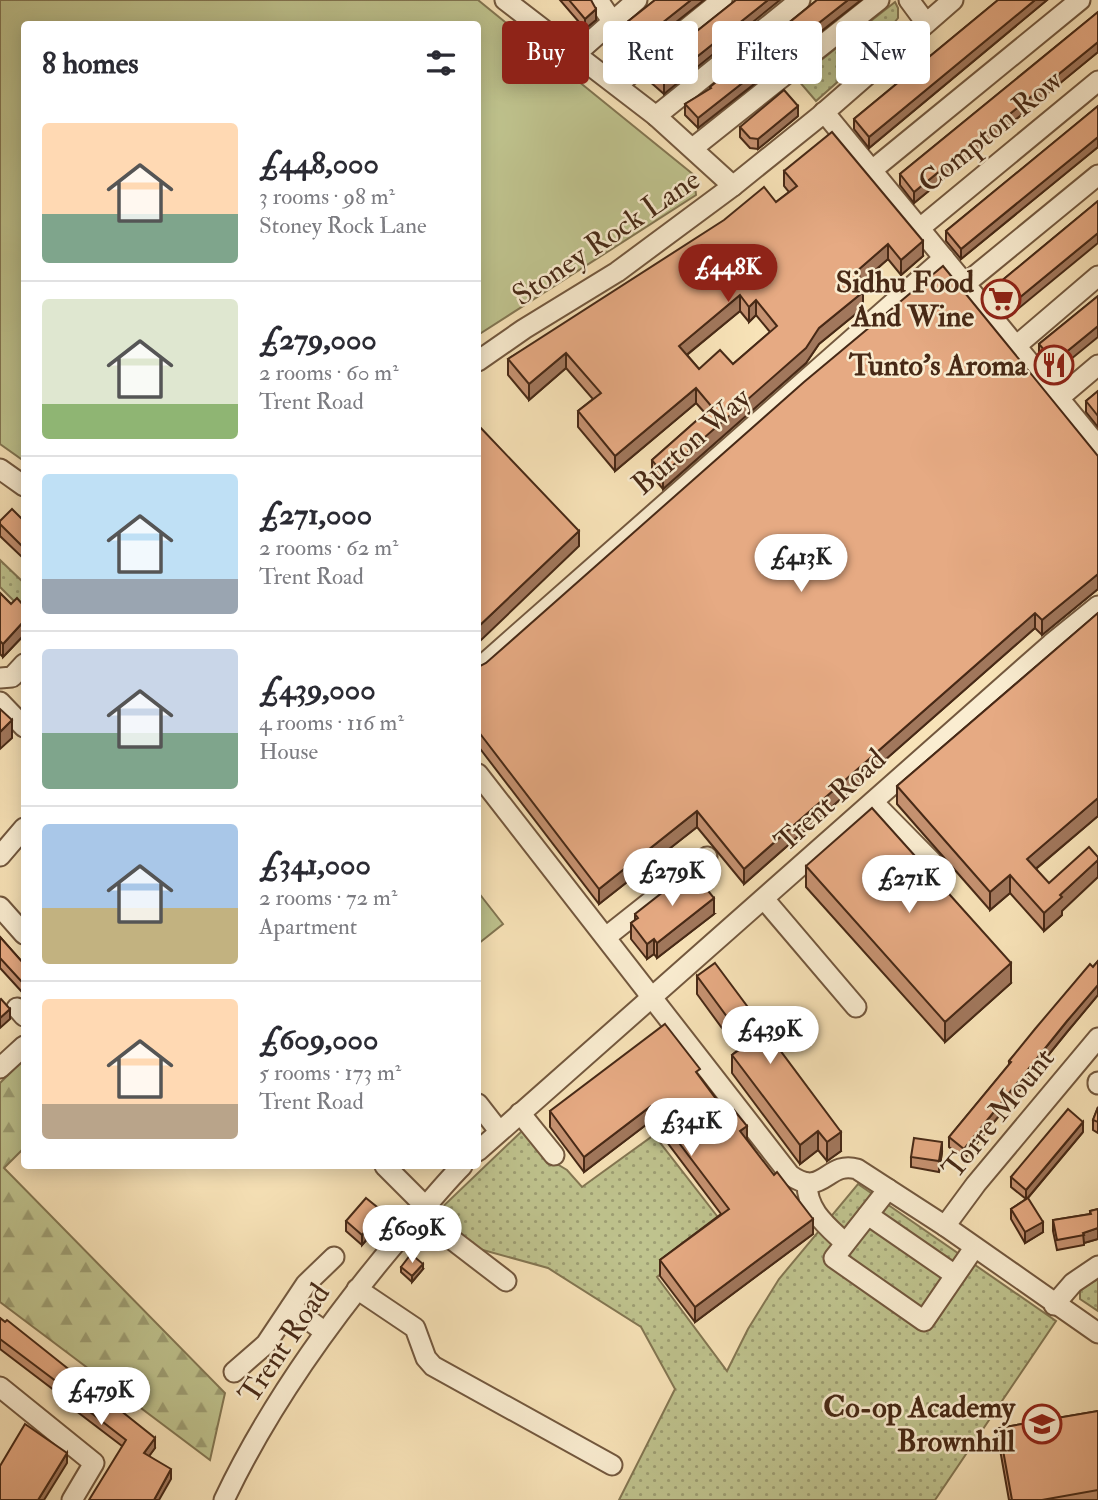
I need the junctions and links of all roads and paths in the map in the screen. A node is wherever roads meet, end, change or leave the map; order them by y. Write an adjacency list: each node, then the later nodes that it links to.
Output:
1 (505, 0): 10 (street)
2 (598, 0): 11 (street)
3 (637, 0): 11 (street)
4 (722, 0): 19 (street)
5 (800, 0): 21 (street)
6 (879, 0): 22 (street)
7 (909, 0): 12 (street)
8 (953, 0): 13 (street, Stoney Rock Lane)
9 (1080, 0): 23 (street)
10 (533, 21)
11 (612, 21)
12 (925, 21)
13 (928, 21)
14 (603, 29): 15 (street)
15 (589, 41)
16 (589, 63): 19 (street)
17 (1098, 81): 26 (street, Compton Row)
18 (856, 84): 20 (street, Stoney Rock Lane)
19 (617, 85): 21 (street)
20 (824, 112): 23 (street); 25 (street, Stoney Rock Lane)
21 (656, 116): 22 (street)
22 (693, 148): 25 (street)
23 (871, 171): 26 (street)
24 (1098, 175): 29 (street)
25 (733, 186): 31 (street, Stoney Rock Lane)
26 (920, 228): 27 (street)
27 (944, 258): 29 (street); 38 (street, Burton Way)
28 (1098, 276): 30 (street)
29 (965, 284): 30 (street)
30 (1016, 346): 33 (street)
31 (481, 360)
32 (1098, 365): 33 (street)
33 (1059, 398): 34 (street)
34 (1098, 446)
35 (0, 469): 36 (street)
36 (21, 484)
37 (1098, 606): 44 (street, Trent Road)
38 (481, 666)
39 (21, 667): 40 (street)
40 (0, 678)
41 (0, 702): 42 (street)
42 (21, 724)
43 (481, 778): 52 (street)
44 (873, 802): 48 (street); 49 (street, Trent Road)
45 (21, 832): 46 (street)
46 (0, 856)
47 (708, 857): 52 (street)
48 (940, 870)
49 (764, 899): 53 (street, Trent Road); 54 (street)
50 (0, 907): 51 (street)
51 (21, 931)
52 (606, 937): 53 (street)
53 (651, 998): 59 (street, Trent Road); 65 (street)
54 (856, 1007)
55 (1098, 1038): 69 (street, Torre Mount)
56 (21, 1049): 57 (street)
57 (0, 1068)
58 (481, 1108): 60 (street)
59 (520, 1113): 60 (street, Trent Road); 62 (street)
60 (499, 1131): 61 (street, Trent Road)
61 (481, 1148)
62 (554, 1155)
63 (388, 1169): 67 (street)
64 (459, 1169): 67 (street, Trent Road)
65 (807, 1183): 66 (street); 70 (street)
66 (888, 1189): 68 (street); 69 (street)
67 (423, 1211): 75 (street); 76 (street, Trent Road)
68 (868, 1215): 70 (street); 74 (street)
69 (945, 1226): 71 (street)
70 (845, 1243): 74 (street)
71 (974, 1248): 74 (street); 77 (street)
72 (334, 1257): 78 (street)
73 (1098, 1266): 77 (street)
74 (955, 1275)
75 (506, 1281)
76 (358, 1289): 79 (street, Trent Road); 83 (street)
77 (1055, 1305): 80 (street)
78 (291, 1307): 79 (street); 81 (street)
79 (324, 1332): 85 (street, Trent Road)
80 (1098, 1334)
81 (234, 1372)
82 (0, 1387): 84 (street)
83 (612, 1465)
84 (72, 1500)
85 (224, 1500)

